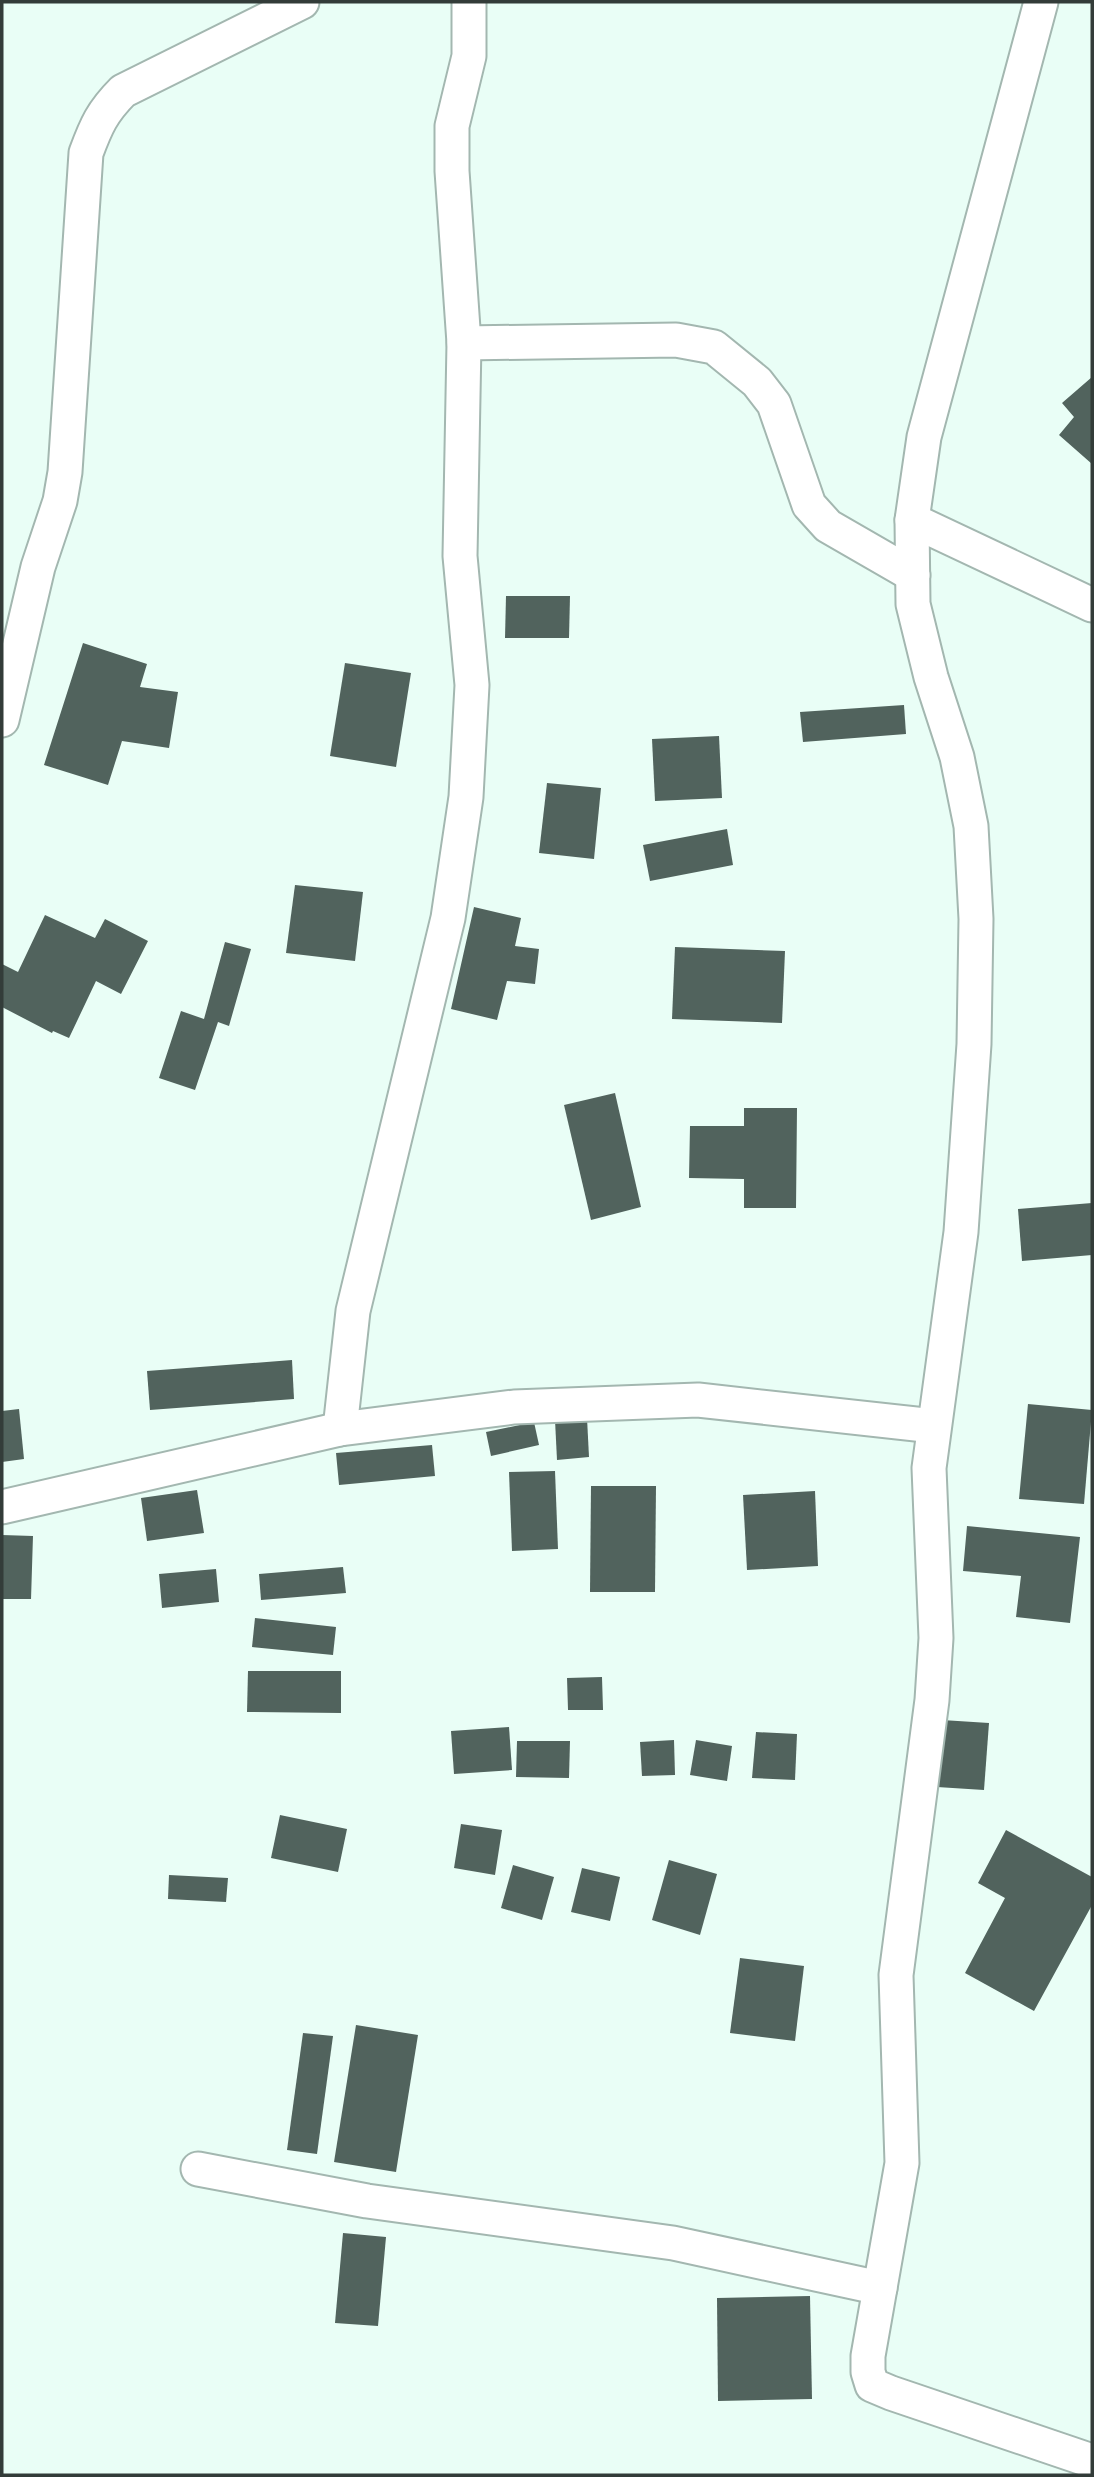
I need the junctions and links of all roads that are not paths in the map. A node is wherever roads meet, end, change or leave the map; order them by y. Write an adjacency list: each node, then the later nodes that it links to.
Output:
1 (302, 2): 8 (street)
2 (469, 2): 4 (street)
3 (1041, 2): 5 (street)
4 (464, 343): 6 (street); 10 (street)
5 (912, 520): 6 (street); 7 (street)
6 (913, 575): 9 (street)
7 (1092, 605)
8 (2, 720)
9 (934, 1426): 10 (street); 13 (street)
10 (340, 1429): 11 (street)
11 (2, 1507)
12 (198, 2169): 13 (street)
13 (880, 2288): 14 (street)
14 (1092, 2461)

